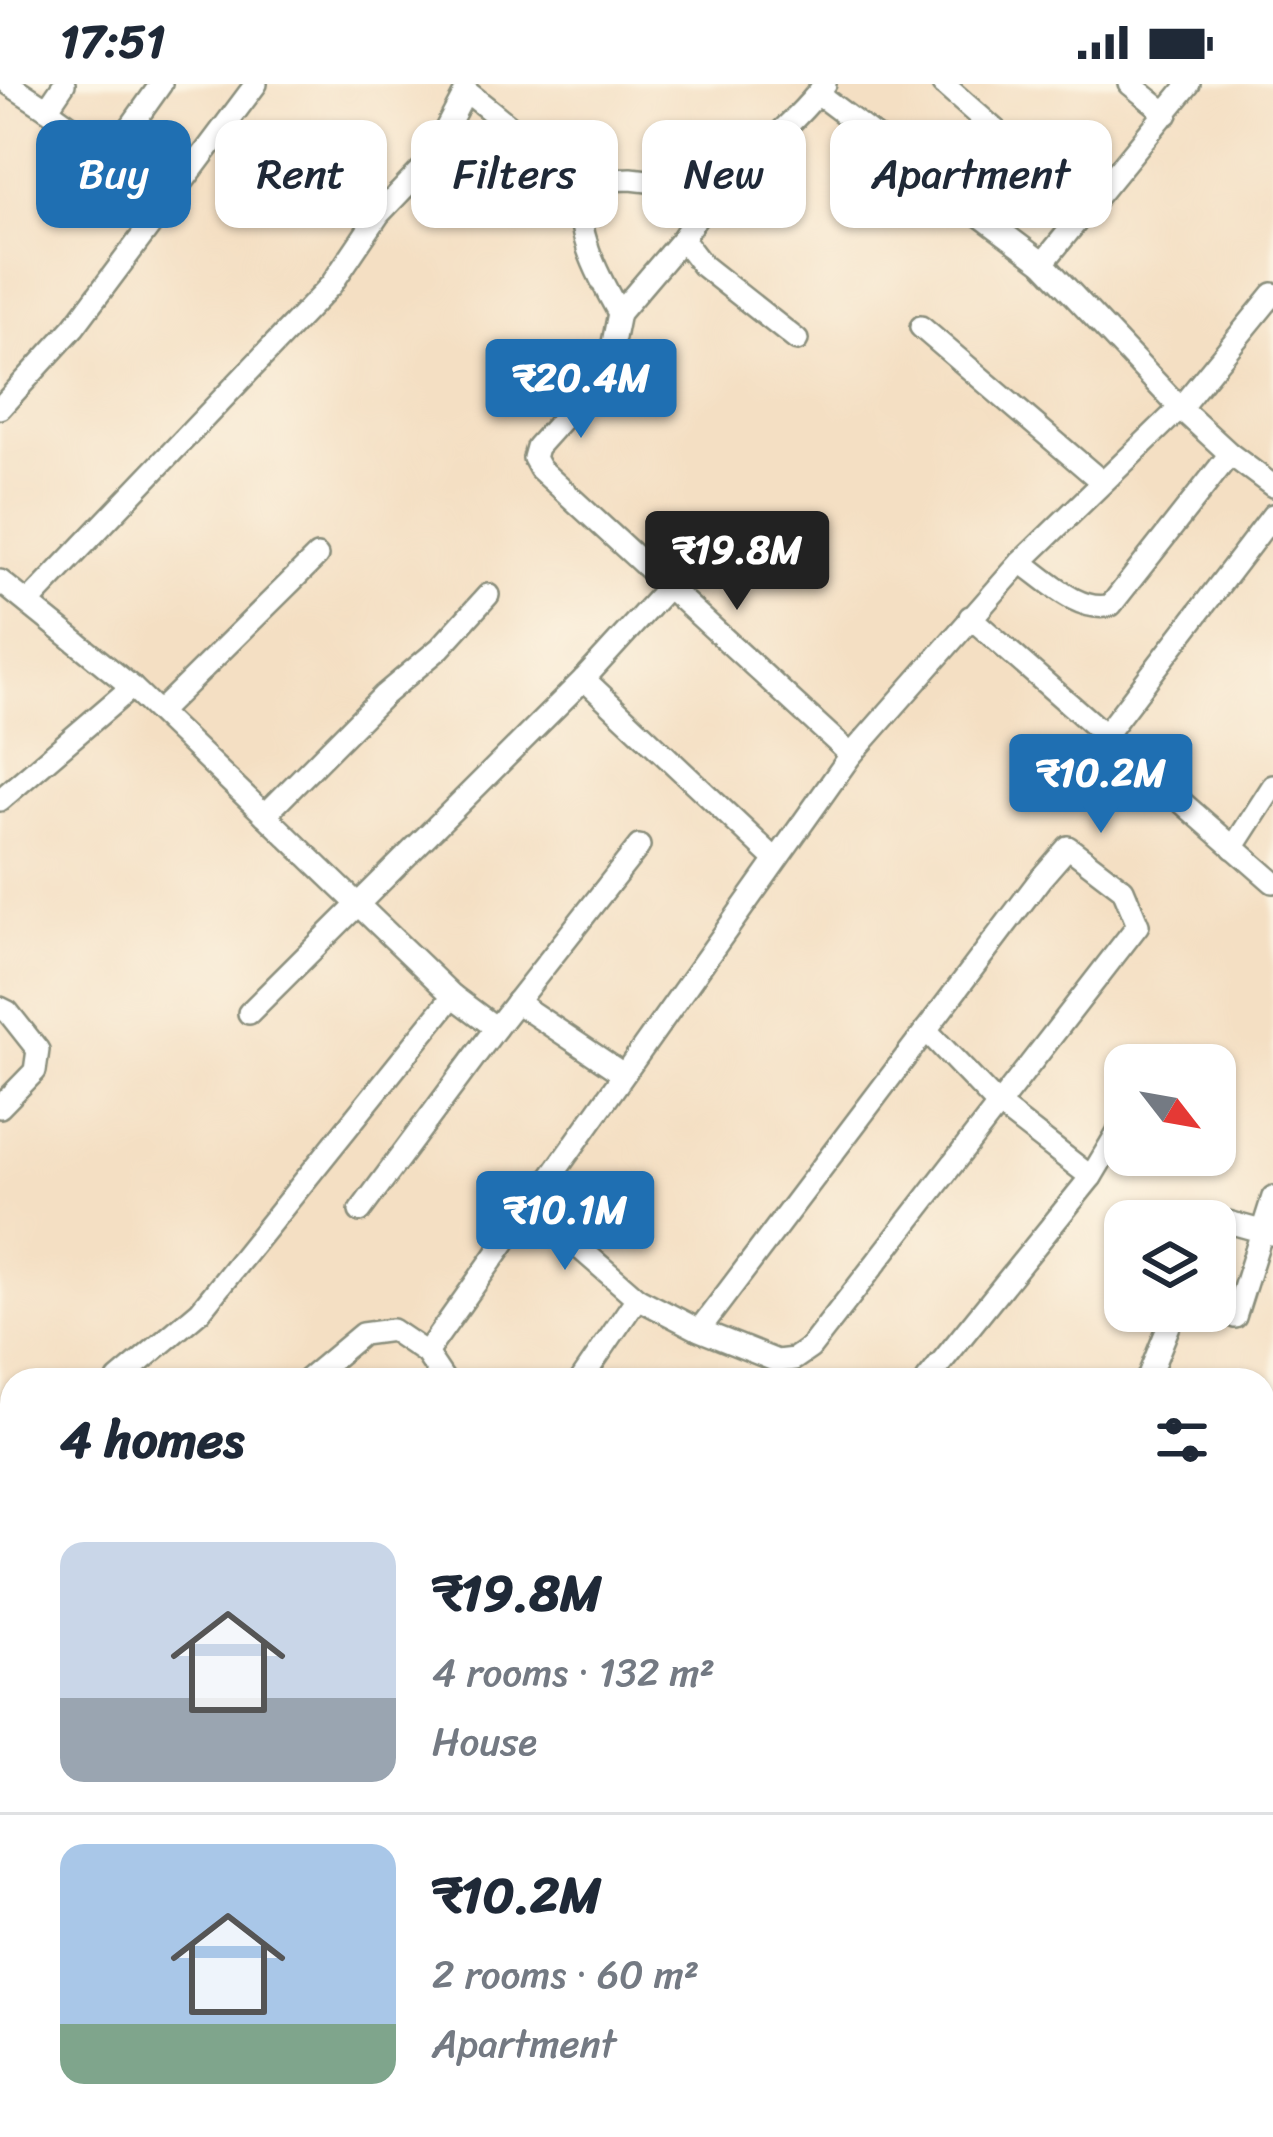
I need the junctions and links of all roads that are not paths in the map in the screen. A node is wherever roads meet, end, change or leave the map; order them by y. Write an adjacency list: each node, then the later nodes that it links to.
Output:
1 (9, 84): 9 (street)
2 (64, 84): 9 (street)
3 (161, 84): 12 (street)
4 (256, 84): 17 (street)
5 (943, 84): 16 (street)
6 (1130, 84): 10 (street)
7 (1189, 84): 10 (street)
8 (822, 89): 15 (street); 25 (street)
9 (47, 110): 11 (street)
10 (1167, 114): 18 (street)
11 (62, 120)
12 (135, 120)
13 (451, 120): 14 (street)
14 (502, 120)
15 (792, 120)
16 (984, 120)
17 (191, 171)
18 (1112, 178)
19 (411, 182): 41 (street)
20 (148, 228): 30 (street)
21 (581, 228): 27 (street)
22 (690, 228): 24 (street)
23 (1070, 228): 25 (street)
24 (682, 238): 27 (street); 29 (street)
25 (1042, 263): 31 (street)
26 (1273, 294): 31 (street)
27 (619, 313): 39 (street)
28 (921, 327): 33 (street)
29 (797, 340)
30 (0, 407)
31 (1180, 408): 32 (street); 33 (street)
32 (1230, 454): 34 (street); 37 (street)
33 (1102, 482): 37 (street)
34 (1273, 486)
35 (1273, 515): 46 (street)
36 (317, 556): 45 (street)
37 (1021, 562): 42 (street)
38 (1, 584): 41 (street)
39 (668, 588): 43 (street); 47 (street)
40 (488, 596): 50 (street)
41 (28, 603): 44 (street)
42 (970, 617): 46 (street); 47 (street)
43 (584, 679): 53 (street); 55 (street)
44 (132, 687): 45 (street); 49 (street)
45 (159, 712): 50 (street)
46 (1104, 736): 52 (street)
47 (851, 755): 53 (street)
48 (1273, 786): 52 (street)
49 (0, 800)
50 (265, 815): 55 (street)
51 (639, 846): 57 (street)
52 (1233, 848): 54 (street)
53 (775, 859): 62 (street)
54 (1273, 882)
55 (360, 906): 56 (street); 59 (street)
56 (453, 996): 60 (street); 77 (street)
57 (516, 1002): 60 (street); 62 (street)
58 (0, 1008): 64 (street)
59 (249, 1013)
60 (496, 1028): 69 (street)
61 (926, 1030): 63 (street); 63 (street); 74 (street)
62 (623, 1074): 68 (street)
63 (998, 1104): 66 (street); 74 (street)
64 (0, 1107)
65 (1104, 1156): 66 (street)
66 (1091, 1178): 81 (street)
67 (1273, 1196): 71 (street)
68 (530, 1205): 72 (street); 76 (street)
69 (360, 1211)
70 (1236, 1224): 71 (street)
71 (1269, 1232): 73 (street)
72 (637, 1298): 74 (street); 80 (street)
73 (1236, 1314)
74 (699, 1330)
75 (1166, 1332): 82 (street)
76 (426, 1353): 78 (street); 79 (street)
77 (132, 1368)
78 (322, 1368)
79 (436, 1368)
80 (589, 1368)
81 (937, 1368)
82 (1152, 1368)

